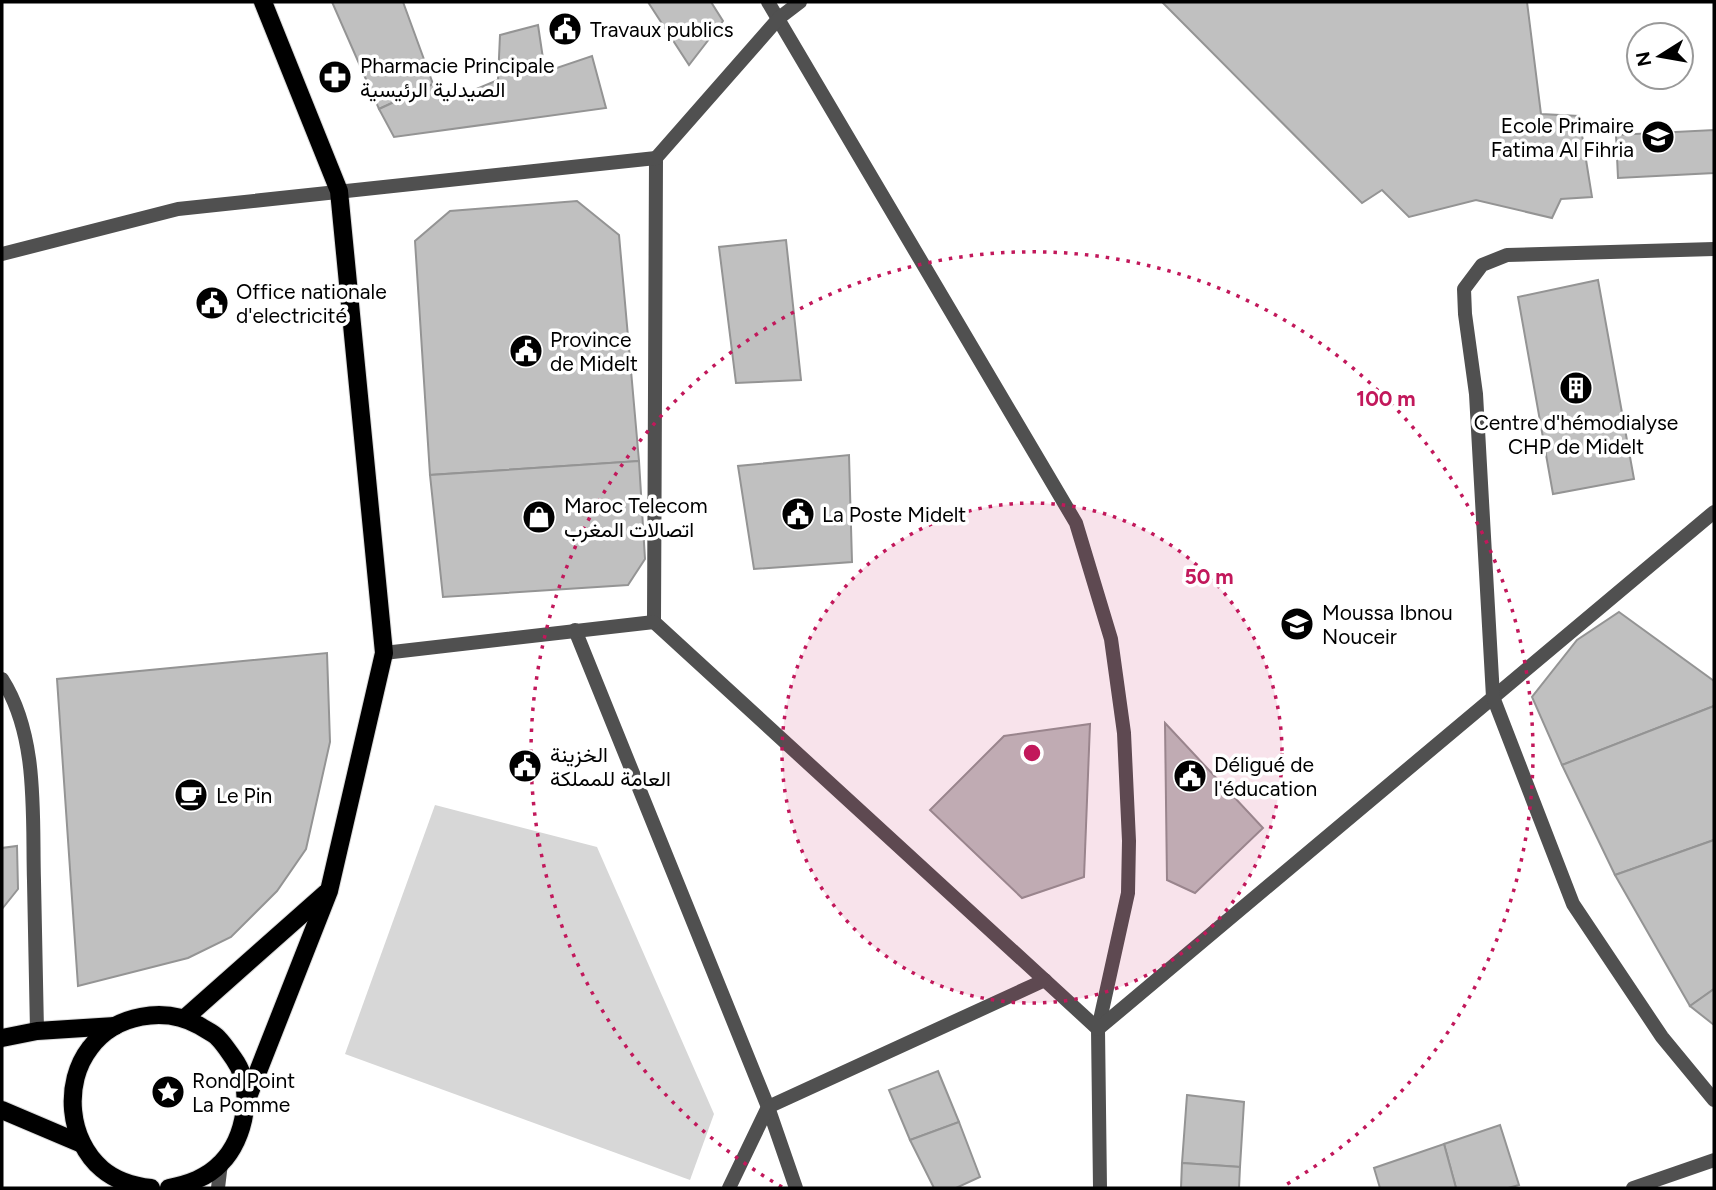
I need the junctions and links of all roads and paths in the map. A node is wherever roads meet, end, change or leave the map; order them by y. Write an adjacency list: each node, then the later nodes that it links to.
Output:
1 (262, 2): 6 (main road)
2 (768, 2): 4 (street)
3 (800, 2): 4 (street)
4 (779, 18): 5 (street); 19 (street)
5 (656, 158): 6 (street); 10 (street)
6 (339, 191): 8 (street); 12 (main road)
7 (1714, 249): 14 (street)
8 (2, 254)
9 (1714, 512): 14 (street)
10 (654, 622): 11 (street); 16 (street)
11 (575, 630): 12 (street); 24 (street)
12 (384, 653): 15 (main road)
13 (2, 679): 20 (street)
14 (1493, 697): 19 (street); 22 (street)
15 (329, 891): 17 (main road); 23 (main road)
16 (1045, 980): 19 (street); 24 (street)
17 (185, 1018): 18 (main road); 23 (main road)
18 (115, 1026): 20 (main road); 26 (main road)
19 (1098, 1029): 34 (street)
20 (37, 1031): 21 (main road)
21 (2, 1038)
22 (1714, 1100)
23 (246, 1102): 28 (main road)
24 (768, 1107): 32 (street); 33 (street)
25 (2, 1110): 26 (main road)
26 (82, 1144): 29 (main road)
27 (1714, 1160): 35 (street)
28 (222, 1163): 30 (main road); 31 (street)
29 (151, 1188)
30 (169, 1188)
31 (219, 1188)
32 (729, 1188)
33 (796, 1188)
34 (1100, 1188)
35 (1633, 1188)

